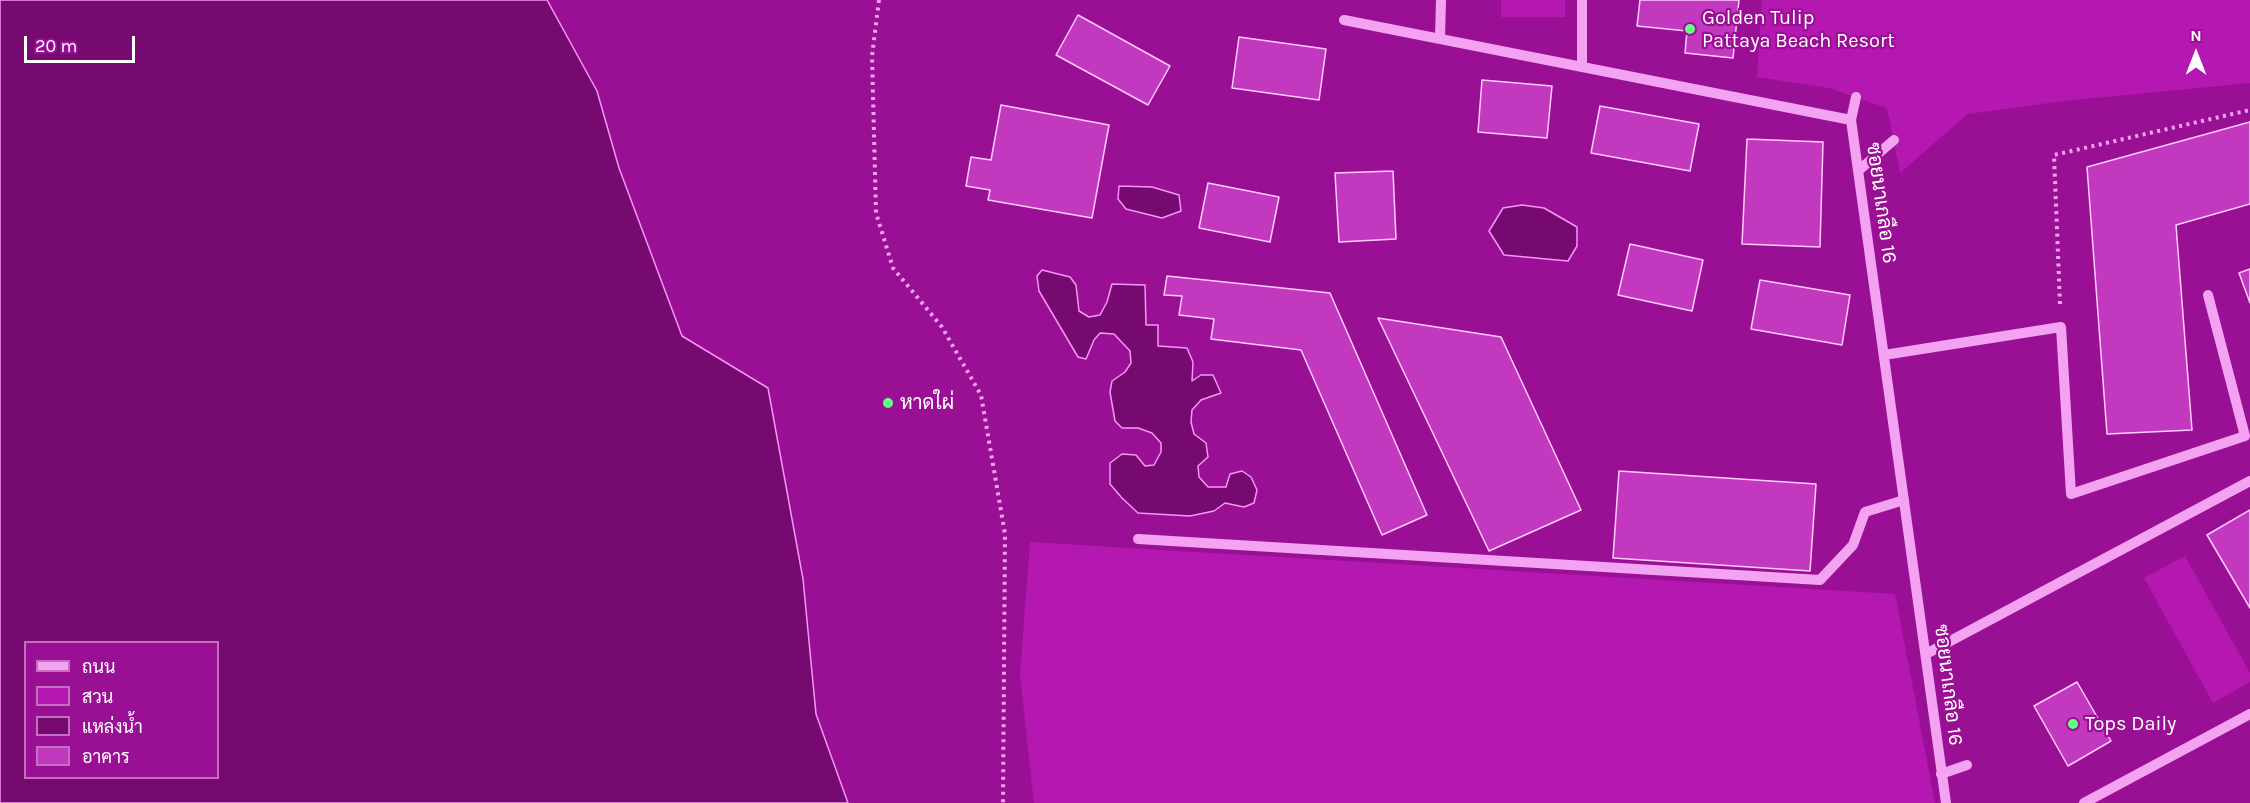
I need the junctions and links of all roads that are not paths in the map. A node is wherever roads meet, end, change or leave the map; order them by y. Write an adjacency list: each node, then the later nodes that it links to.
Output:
1 (1442, 0): 4 (street)
2 (1582, 0): 5 (street)
3 (1344, 20): 4 (street, ซอยนาเกลือ 16)
4 (1440, 38): 5 (street, ซอยนาเกลือ 16)
5 (1582, 67): 7 (street, ซอยนาเกลือ 16)
6 (1856, 98): 7 (street)
7 (1851, 120): 9 (street, ซอยนาเกลือ 16)
8 (1894, 140): 9 (street)
9 (1858, 171): 11 (street, ซอยนาเกลือ 16)
10 (2208, 294): 11 (street)
11 (1884, 355): 13 (street, ซอยนาเกลือ 16)
12 (2250, 481): 15 (street)
13 (1904, 500): 14 (street); 15 (street, ซอยนาเกลือ 16)
14 (1138, 539)
15 (1926, 654): 18 (street, ซอยนาเกลือ 16)
16 (2250, 714): 20 (street)
17 (1967, 765): 18 (street)
18 (1941, 774): 19 (street, ซอยนาเกลือ 16)
19 (1946, 803)
20 (2084, 803)

